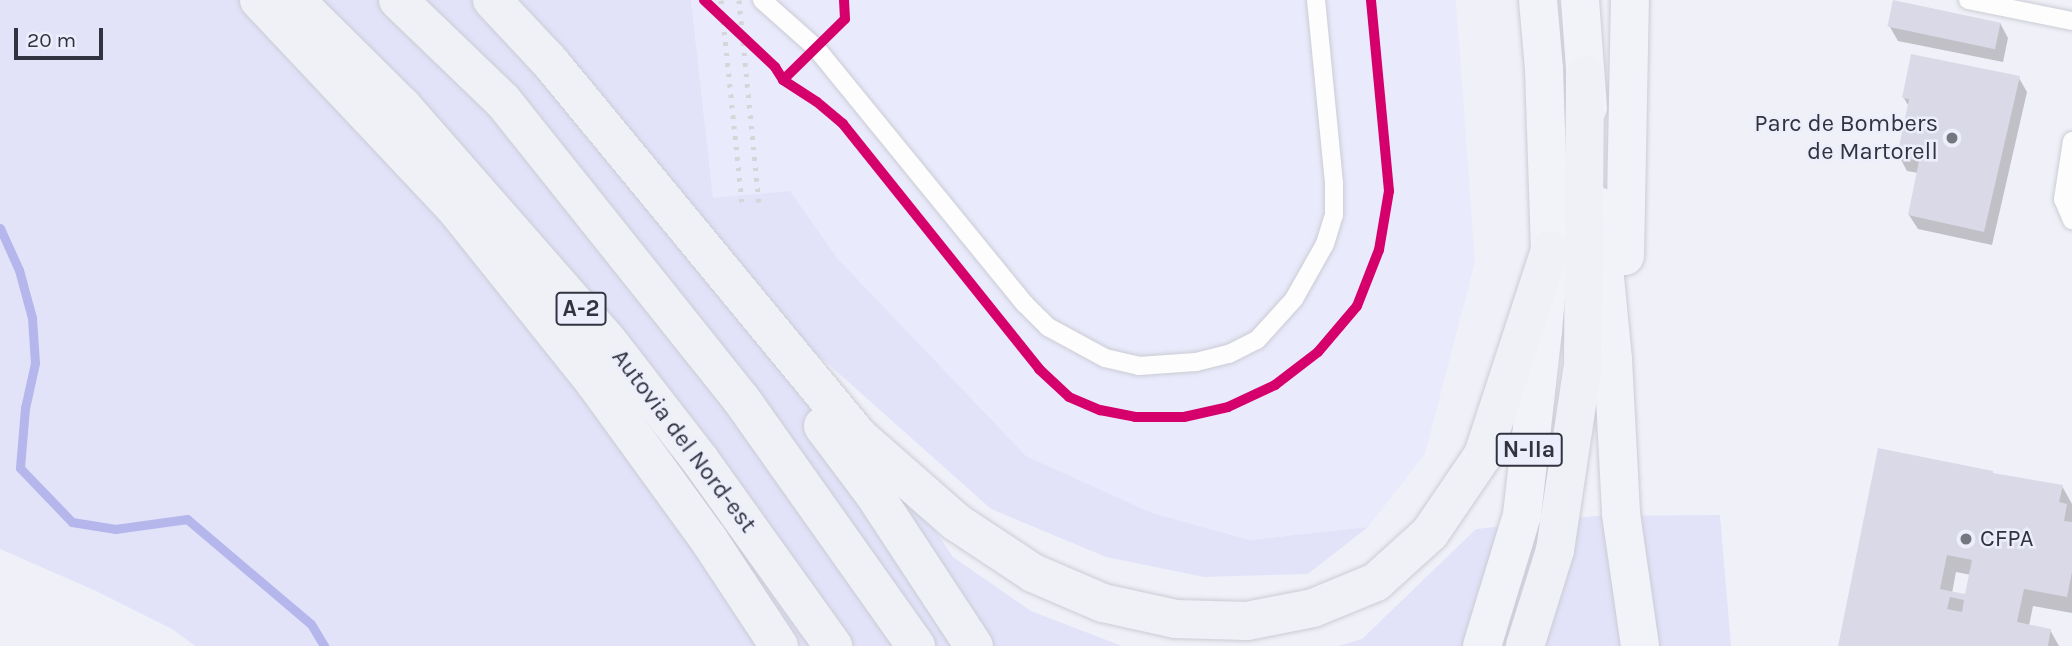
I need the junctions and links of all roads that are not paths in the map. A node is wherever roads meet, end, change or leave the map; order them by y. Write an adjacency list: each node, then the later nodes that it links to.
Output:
1 (259, 0): 17 (highway)
2 (295, 0): 18 (highway, Autovia del Nord-est / A-2)
3 (398, 0): 19 (highway, A-2)
4 (467, 0): 20 (highway)
5 (492, 0): 16 (highway)
6 (762, 0): 7 (lane)
7 (1316, 0)
8 (1538, 0): 16 (highway, N-IIa)
9 (1580, 0): 13 (highway)
10 (1630, 0): 23 (highway)
11 (1968, 0): 12 (lane)
12 (2072, 20)
13 (1585, 75): 22 (highway); 23 (highway)
14 (2072, 141): 15 (lane)
15 (2072, 220)
16 (1550, 250): 21 (highway, N-IIa)
17 (779, 646)
18 (833, 646)
19 (916, 646)
20 (974, 646)
21 (1482, 646)
22 (1525, 646)
23 (1642, 646)

